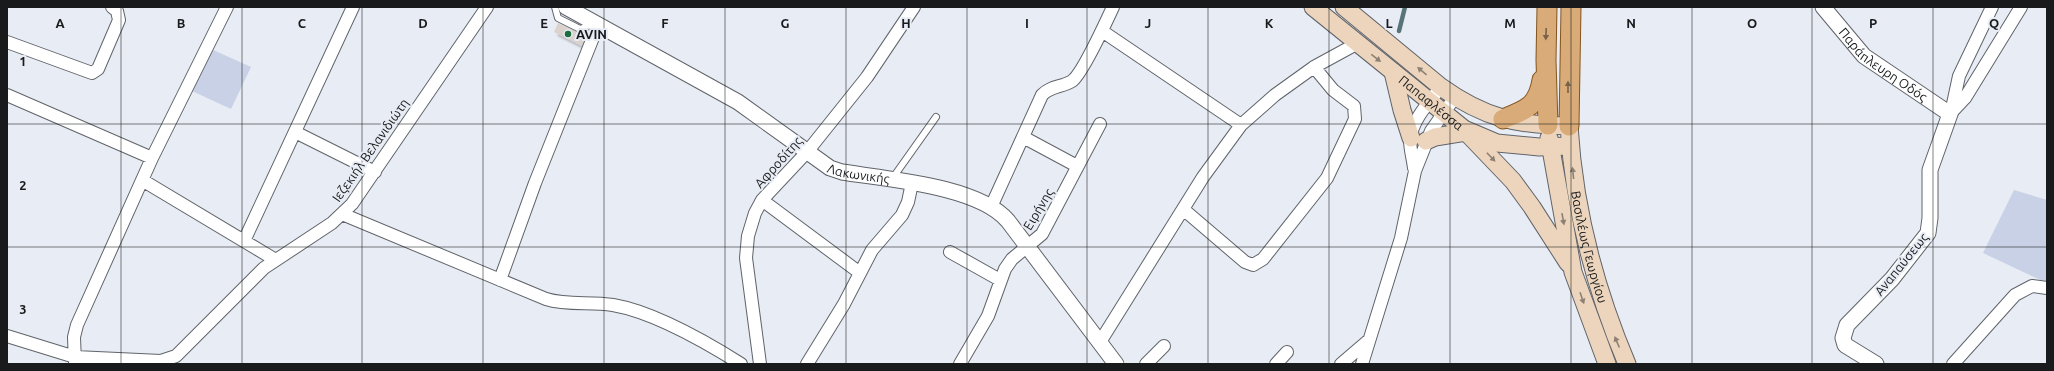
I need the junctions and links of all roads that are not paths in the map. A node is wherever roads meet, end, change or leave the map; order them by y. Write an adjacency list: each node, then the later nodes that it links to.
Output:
1 (112, 7): 18 (street)
2 (227, 7): 42 (street)
3 (353, 7): 36 (street)
4 (487, 7): 44 (street, Ιεζεκιήλ Βελανιδιώτη)
5 (555, 7): 16 (lane)
6 (566, 7): 16 (street, Λακωνικής)
7 (914, 7): 41 (street, Αφροδίτης)
8 (1113, 7): 17 (street)
9 (1313, 7): 19 (main road, Παπαφλέσσα)
10 (1344, 7): 23 (main road, Παπαφλέσσα, one-way to 10)
11 (1547, 7): 20 (main road, one-way to 20)
12 (1571, 7): 34 (main road, one-way to 12)
13 (1823, 7): 28 (street, Παράπλευρη Οδός)
14 (1992, 7): 28 (street)
15 (2021, 7): 28 (street)
16 (597, 24): 41 (street, Λακωνικής); 58 (street)
17 (1102, 31): 33 (street); 37 (street)
18 (7, 42)
19 (1358, 43): 21 (street); 22 (main road, Παπαφλέσσα, one-way to 22)
20 (1546, 60): 30 (main road); 32 (main road)
21 (1314, 67): 33 (street); 50 (street)
22 (1394, 72): 26 (main road, Παπαφλέσσα); 38 (main road)
23 (1441, 87): 25 (main road, Παπαφλέσσα); 26 (street)
24 (7, 95): 42 (street)
25 (1455, 97): 27 (street); 30 (main road, Παπαφλέσσα)
26 (1430, 101): 27 (main road, Παπαφλέσσα); 38 (street)
27 (1443, 112): 35 (main road, Παπαφλέσσα); 38 (street)
28 (1950, 114): 78 (street, Αναπαύσεως)
29 (936, 116): 45 (lane)
30 (1503, 120): 32 (main road, Παπαφλέσσα)
31 (1100, 124): 43 (street, Ειρήνης)
32 (1548, 125): 34 (main road, Παπαφλέσσα); 40 (main road)
33 (1240, 126): 50 (street)
34 (1569, 126): 39 (main road, Βασιλέως Γεωργίου)
35 (1465, 130): 38 (main road); 40 (main road, Παπαφλέσσα); 56 (main road, one-way to 56)
36 (295, 132): 44 (street); 52 (street)
37 (1023, 137): 43 (street); 49 (street)
38 (1418, 139): 62 (street)
39 (1570, 146): 40 (main road, Παπαφλέσσα); 77 (main road, Βασιλέως Γεωργίου, one-way to 39)
40 (1550, 148): 56 (main road, one-way to 56)
41 (807, 152): 45 (street, Λακωνικής); 48 (street, Αφροδίτης)
42 (152, 158): 46 (street)
43 (1077, 166): 53 (street, Ειρήνης)
44 (376, 172): 51 (street, Ιεζεκιήλ Βελανιδιώτη)
45 (891, 179): 47 (street, Λακωνικής)
46 (142, 180): 52 (street); 66 (street)
47 (912, 183): 49 (street, Λακωνικής); 57 (street)
48 (762, 200): 57 (street); 68 (street, Αφροδίτης)
49 (991, 207): 53 (street, Λακωνικής)
50 (1183, 209): 63 (street)
51 (342, 214): 55 (street, Ιεζεκιήλ Βελανιδιώτη); 58 (street)
52 (244, 241): 55 (street)
53 (1027, 247): 59 (street, Ειρήνης); 63 (street, Λακωνικής)
54 (950, 252): 59 (street)
55 (274, 260): 66 (street, Ιεζεκιήλ Βελανιδιώτη)
56 (1573, 272): 76 (main road, Βασιλέως Γεωργίου, one-way to 76)
57 (860, 273): 69 (street)
58 (500, 280): 67 (street)
59 (1000, 280): 70 (street, Ειρήνης)
60 (2047, 288): 79 (street)
61 (7, 336): 66 (street)
62 (1369, 340): 74 (street); 75 (street)
63 (1100, 342): 71 (street, Λακωνικής)
64 (1164, 346): 72 (street)
65 (1287, 352): 73 (street)
66 (75, 360)
67 (740, 364)
68 (760, 364)
69 (807, 364)
70 (960, 364)
71 (1116, 364)
72 (1146, 364)
73 (1276, 364)
74 (1341, 364)
75 (1362, 364)
76 (1607, 364)
77 (1627, 364)
78 (1876, 364)
79 (1953, 364)

